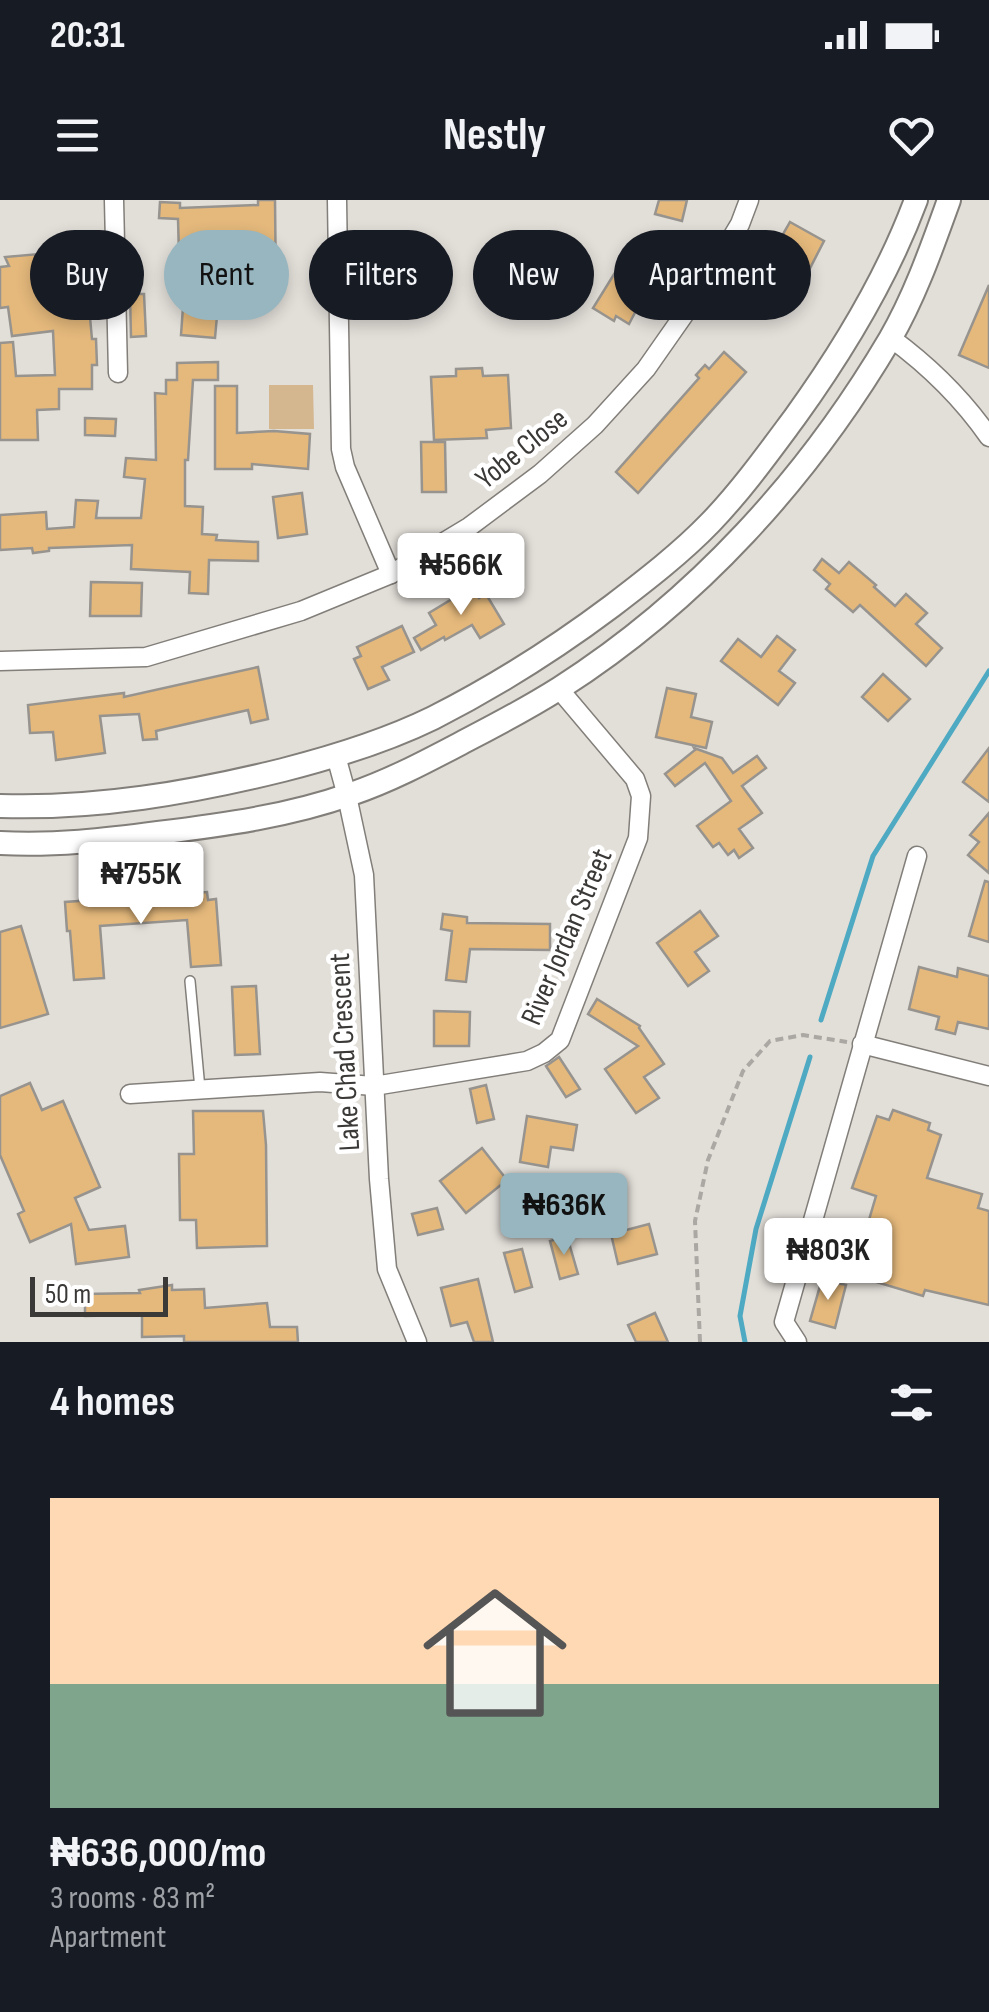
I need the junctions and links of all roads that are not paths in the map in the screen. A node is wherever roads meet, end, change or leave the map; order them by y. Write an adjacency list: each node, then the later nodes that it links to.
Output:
1 (114, 200): 7 (street)
2 (338, 200): 9 (street)
3 (749, 200): 9 (street, Yobe Close)
4 (916, 200): 12 (street)
5 (949, 200): 6 (street)
6 (891, 338): 8 (street); 11 (street)
7 (118, 372)
8 (989, 437)
9 (391, 574): 10 (street, Yobe Close)
10 (0, 661)
11 (559, 689): 13 (street); 20 (street, River Jordan Street)
12 (336, 756): 13 (street, Lake Chad Crescent); 14 (street)
13 (348, 796): 15 (street); 20 (street, Lake Chad Crescent)
14 (0, 806)
15 (0, 844)
16 (917, 856): 18 (street)
17 (190, 982): 21 (lane)
18 (862, 1044): 19 (street); 24 (street)
19 (989, 1076)
20 (374, 1086): 21 (street, River Jordan Street); 23 (street, Lake Chad Crescent)
21 (200, 1089): 22 (street, River Jordan Street)
22 (130, 1094)
23 (417, 1342)
24 (797, 1342)

